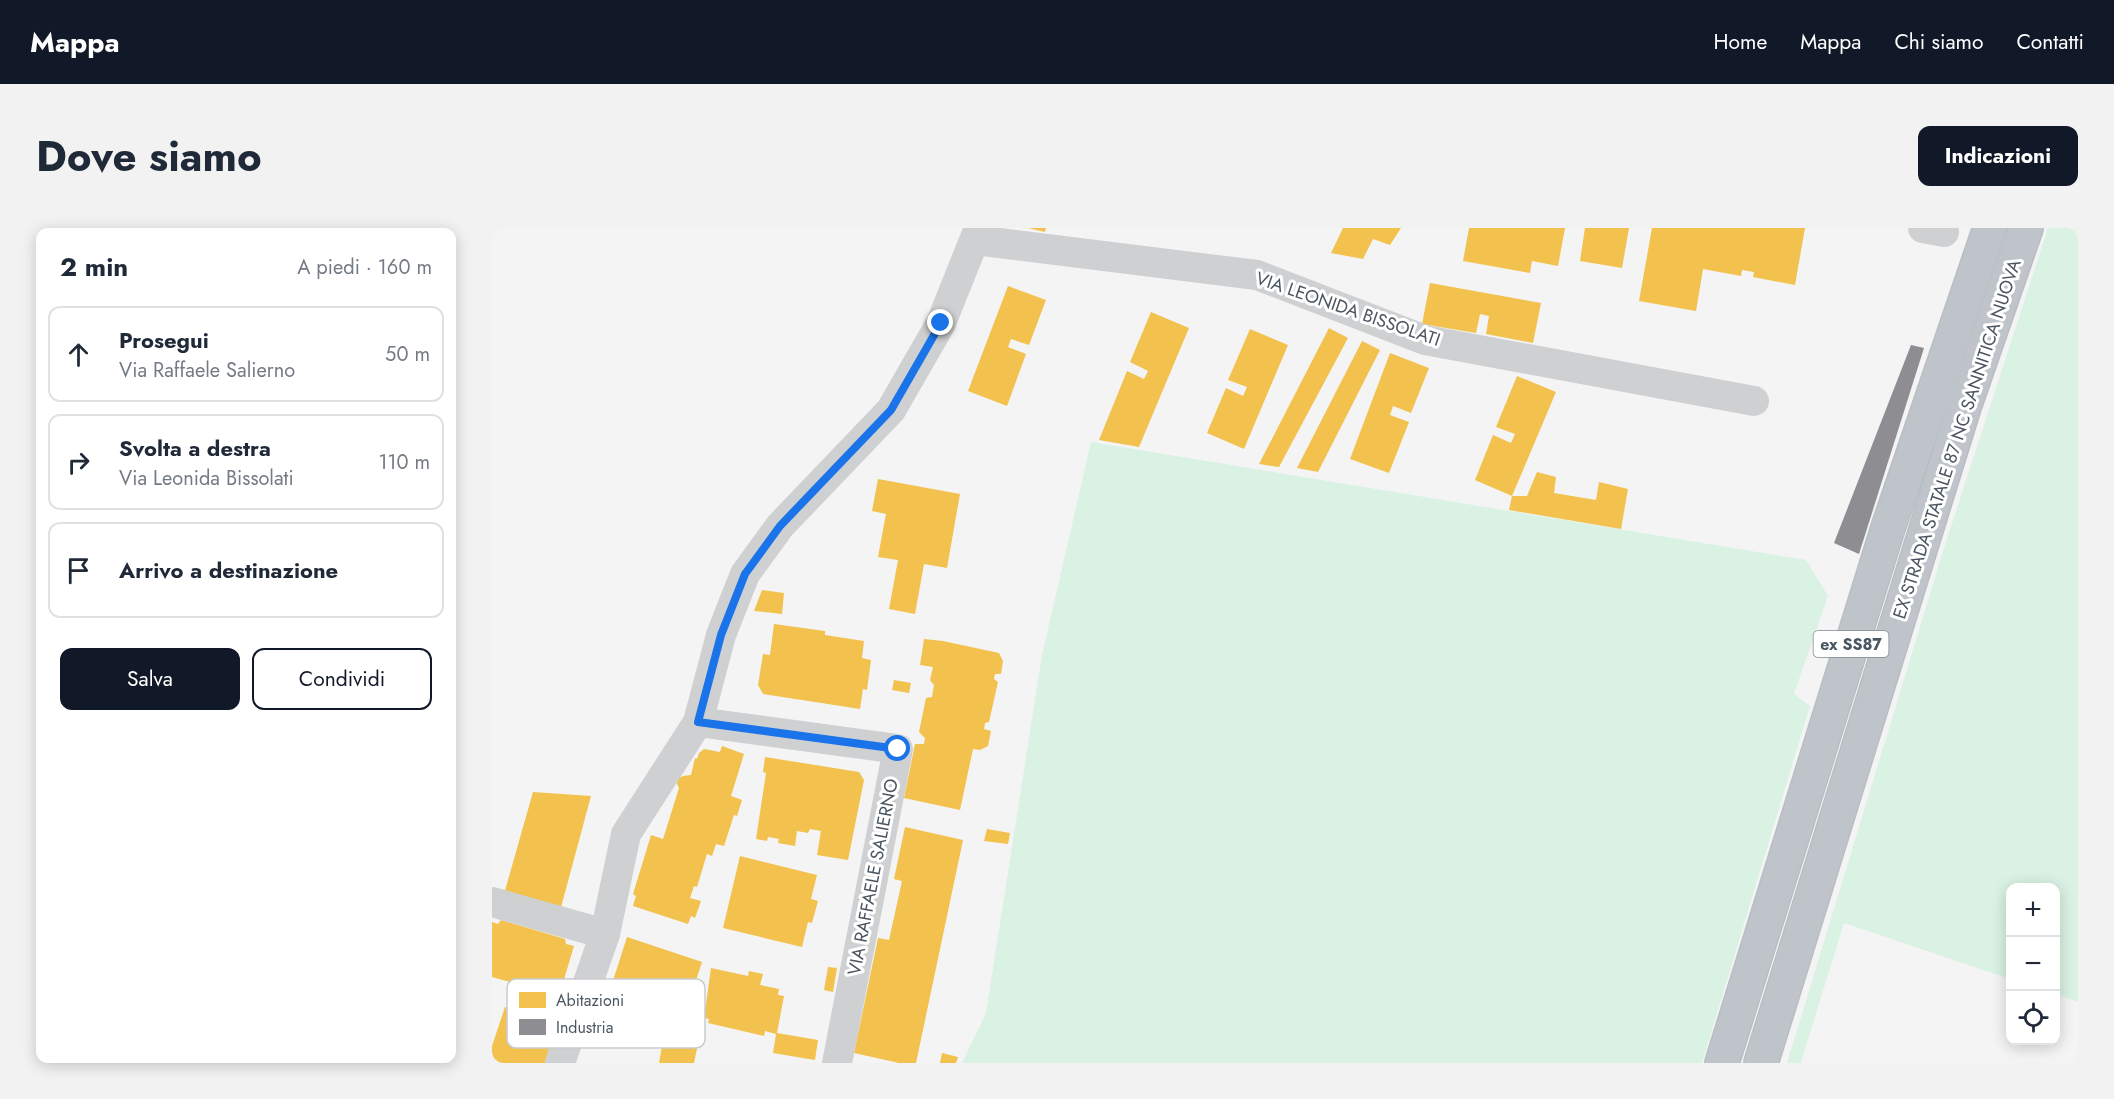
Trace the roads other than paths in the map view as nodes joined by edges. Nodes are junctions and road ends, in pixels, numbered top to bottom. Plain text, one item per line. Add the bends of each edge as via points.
1 (1990, 228) edge
2 (2026, 228) edge
3 (977, 234) edge
4 (1754, 401) dead end
5 (698, 722) junction
6 (492, 902) edge
7 (605, 934) junction
8 (589, 979) edge
9 (565, 1048) edge
10 (560, 1063) edge
11 (837, 1063) edge
12 (1722, 1063) edge
13 (1761, 1063) edge

1 - 12 highway, EX STRADA STATALE 87 NC SANNITICA NUOVA / ex SS87 via 1888,528
2 - 13 highway, EX STRADA STATALE 87 NC SANNITICA NUOVA / ex SS87 via 1964,407
3 - 4 street, VIA LEONIDA BISSOLATI via 1257,275 1425,340
3 - 5 street, VIA LEONIDA BISSOLATI via 941,323 891,410 780,526 745,574 721,635
5 - 7 street, VIA LEONIDA BISSOLATI via 626,834
5 - 11 street, VIA RAFFAELE SALIERNO via 898,749
6 - 7 street
7 - 8 street, VIA LEONIDA BISSOLATI
9 - 10 street, VIA LEONIDA BISSOLATI

